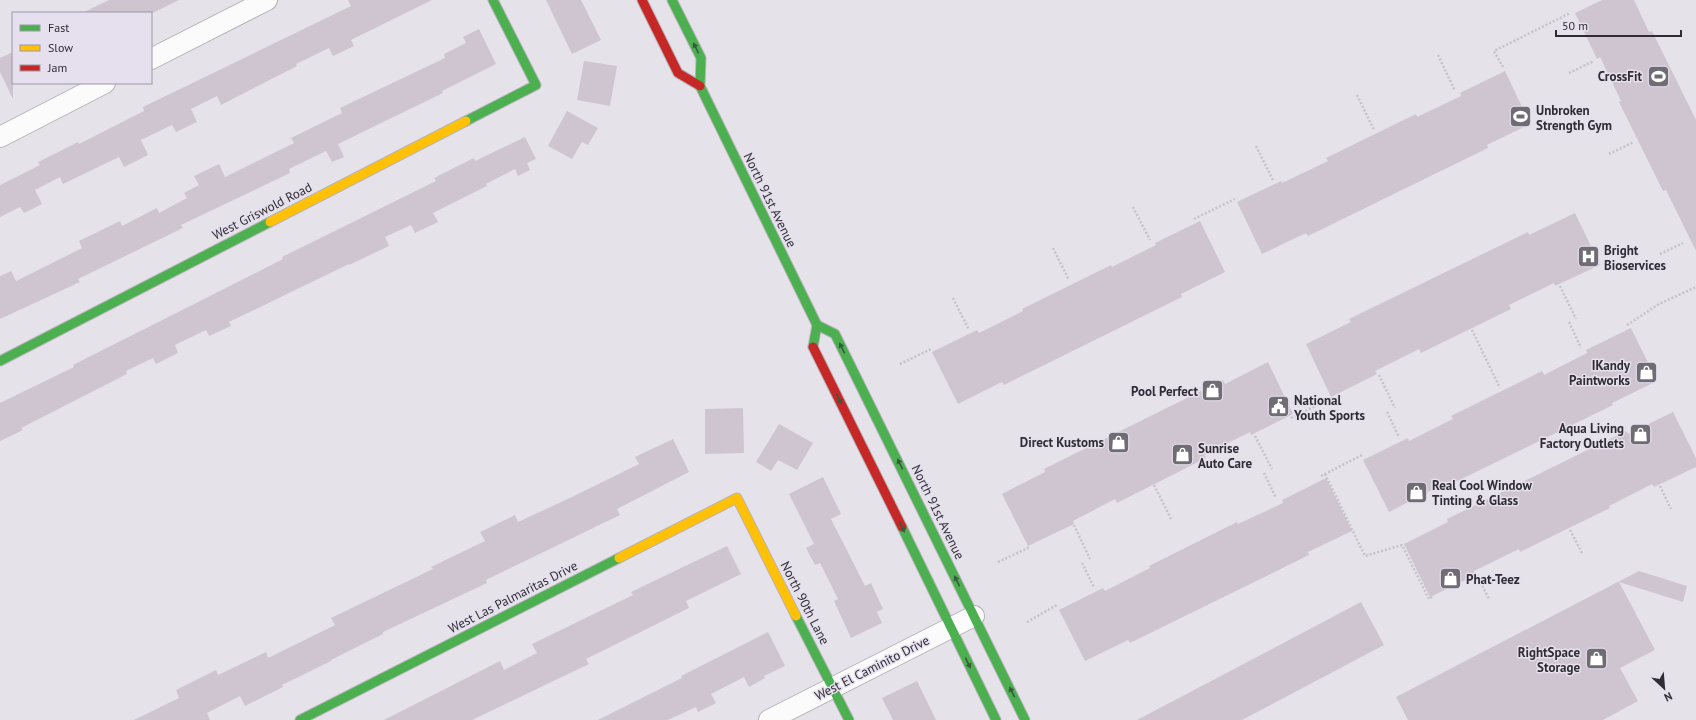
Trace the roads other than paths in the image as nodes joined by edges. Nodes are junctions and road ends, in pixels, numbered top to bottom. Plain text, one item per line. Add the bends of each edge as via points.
1 (267, 0) edge
2 (493, 0) edge
3 (642, 0) edge
4 (672, 0) edge
5 (152, 59) edge
6 (103, 84) edge
7 (700, 86) junction
8 (0, 137) edge
9 (817, 325) junction
10 (0, 361) edge
11 (737, 498) joint
12 (974, 616) junction
13 (950, 628) junction
14 (833, 688) junction
15 (300, 720) edge
16 (769, 720) edge
17 (849, 720) edge
18 (996, 720) edge
19 (1025, 720) edge

1 - 5 street
2 - 10 street, West Griswold Road via 536,85
3 - 7 street via 678,73
7 -> 4 street, North 91st Avenue via 701,58
6 - 8 street
7 - 9 street, North 91st Avenue
12 -> 9 street, North 91st Avenue via 835,334
9 -> 13 street via 813,346
11 - 14 street, North 90th Lane
11 - 15 street, West Las Palmaritas Drive
12 - 13 street, West El Caminito Drive
19 -> 12 street, North 91st Avenue
13 - 14 street, West El Caminito Drive
13 -> 18 street
14 - 16 street, West El Caminito Drive
14 - 17 street, North 90th Lane

